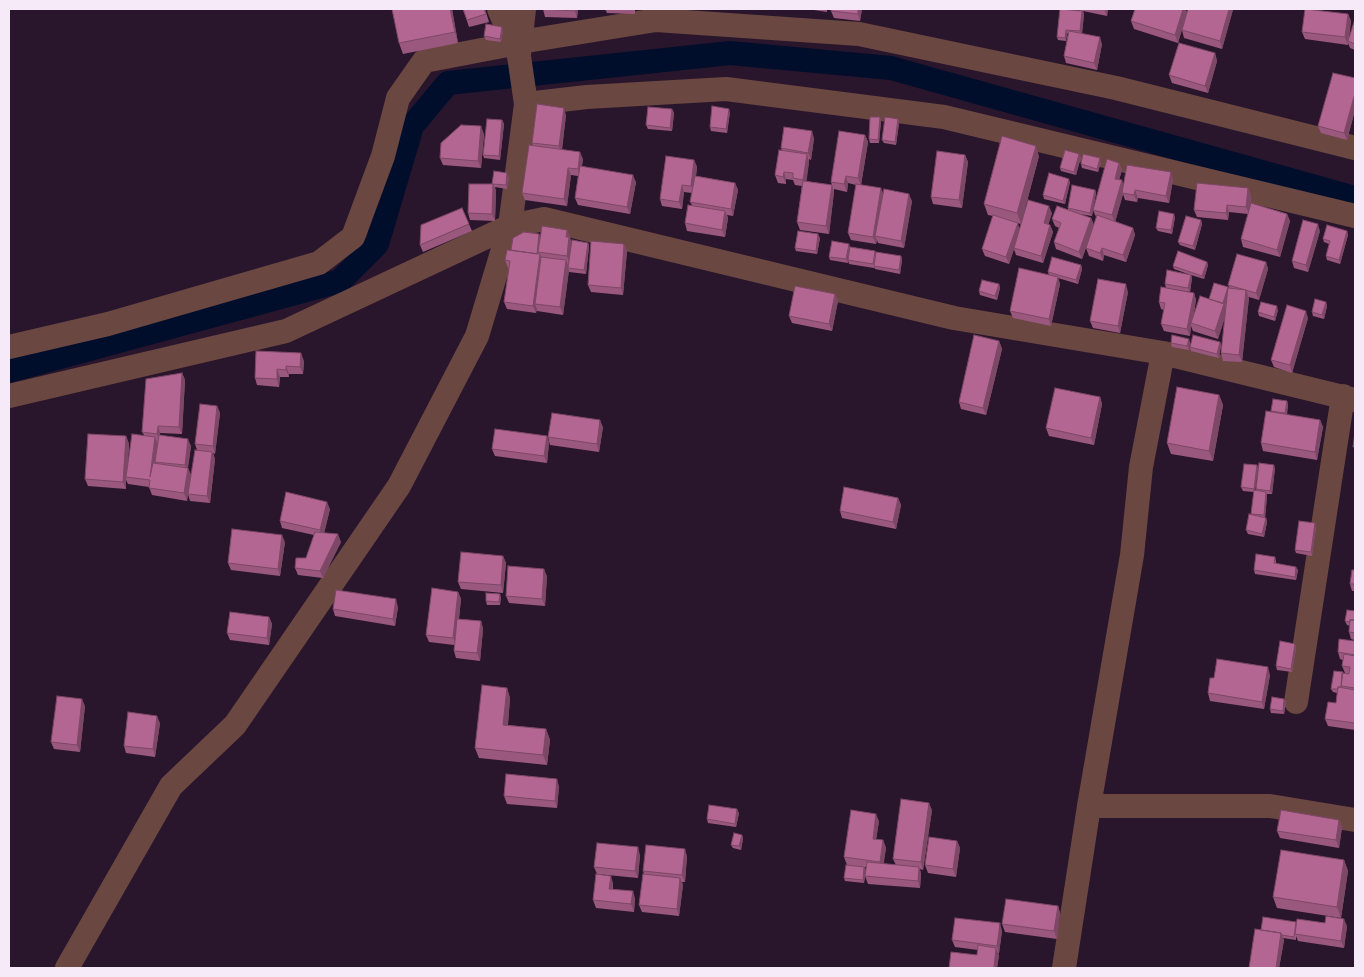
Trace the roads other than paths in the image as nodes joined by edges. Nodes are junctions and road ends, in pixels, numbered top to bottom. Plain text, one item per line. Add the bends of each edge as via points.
1 (499, 9) edge
2 (524, 9) edge
3 (518, 53) junction
4 (526, 104) junction
5 (1355, 148) edge
6 (1355, 216) edge
7 (510, 226) junction
8 (9, 347) edge
9 (1163, 353) junction
10 (9, 396) edge
11 (1349, 398) edge
12 (1296, 702) dead end
13 (1088, 806) junction
14 (1355, 820) edge
15 (67, 968) edge
16 (1064, 968) edge

1 - 3 street
2 - 3 street
3 - 4 street
3 - 5 street via 656,20 859,34 1116,88
3 - 8 street via 424,61 398,98 383,156 353,237 319,263 108,324
4 - 6 street via 587,96 726,89 944,117
4 - 7 street
7 - 9 street via 544,219 954,318
7 - 10 street via 286,332
7 - 15 street via 476,336 399,486 235,725 171,786
9 - 11 street
9 - 13 street via 1141,467 1132,555
11 - 12 street
13 - 14 street via 1270,806
13 - 16 street

